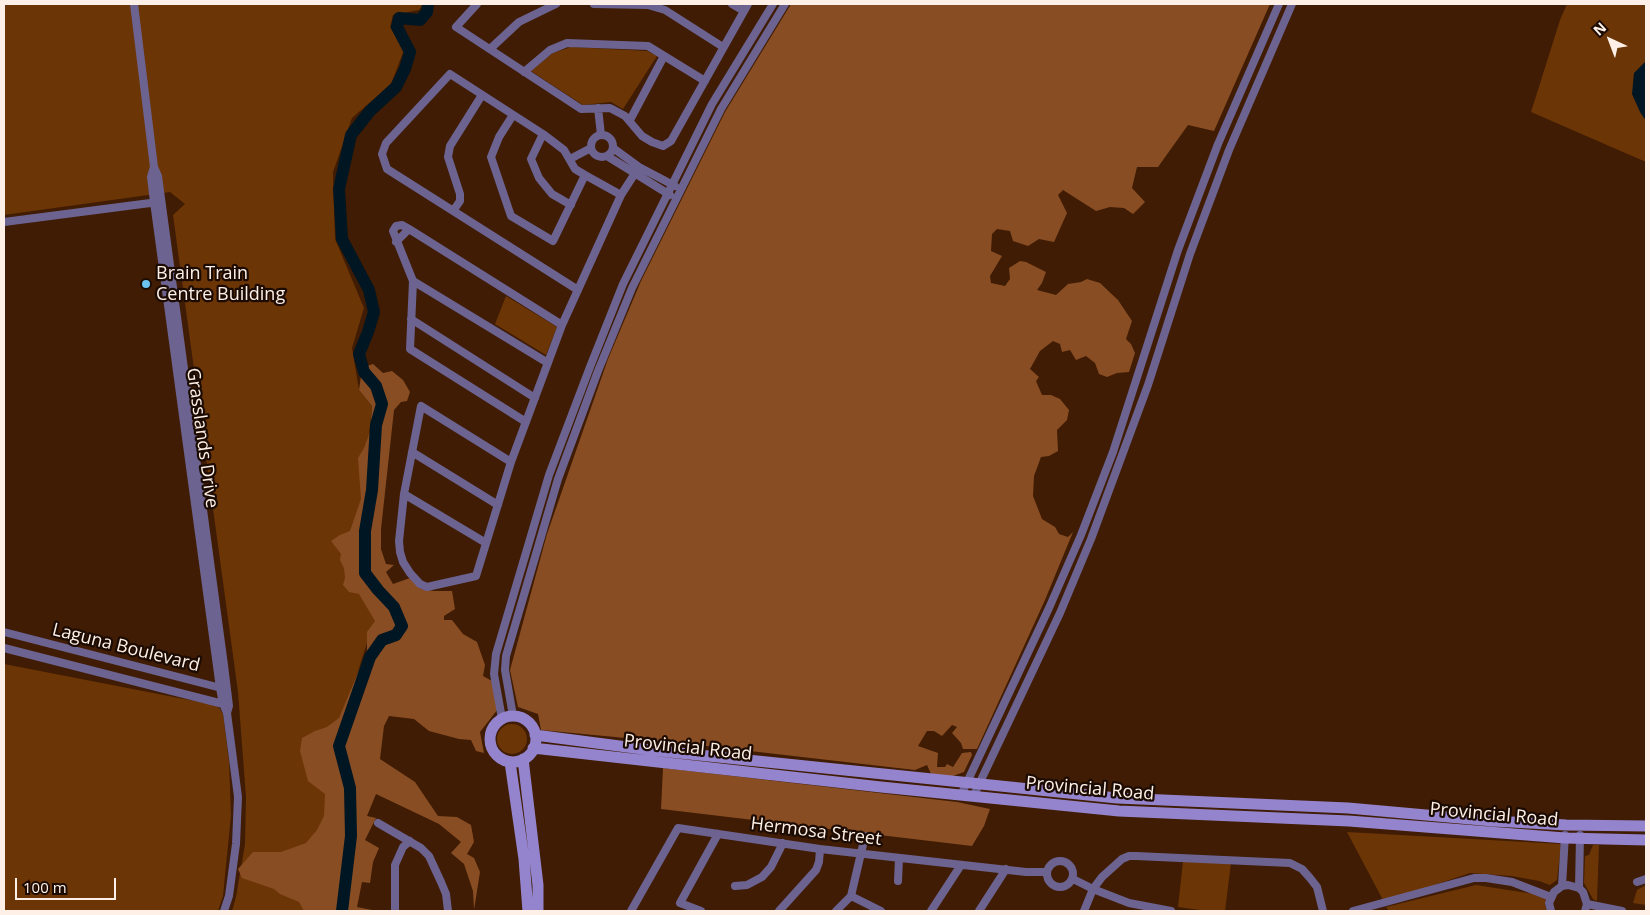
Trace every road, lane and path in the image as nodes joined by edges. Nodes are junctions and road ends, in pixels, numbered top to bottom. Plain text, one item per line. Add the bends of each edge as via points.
1 (134, 4) edge
2 (477, 4) edge
3 (556, 4) edge
4 (594, 4) edge
5 (732, 4) edge
6 (773, 4) edge
7 (785, 4) edge
8 (1279, 4) edge
9 (1292, 4) edge
10 (746, 7) edge
11 (724, 47) junction
12 (490, 49) junction
13 (664, 56) junction
14 (524, 72) junction
15 (705, 81) junction
16 (482, 95) junction
17 (598, 108) junction
18 (513, 115) junction
19 (630, 120) junction
20 (543, 134) junction
21 (601, 136) junction
22 (592, 148) junction
23 (613, 148) junction
24 (607, 156) junction
25 (570, 159) junction
26 (637, 170) junction
27 (585, 175) junction
28 (672, 185) junction
29 (681, 190) junction
30 (667, 194) junction
31 (621, 195) junction
32 (676, 199) junction
33 (158, 202) junction
34 (571, 205) junction
35 (454, 211) junction
36 (4, 222) edge
37 (409, 229) junction
38 (396, 242) junction
39 (413, 280) junction
40 (578, 290) junction
41 (411, 319) junction
42 (562, 325) junction
43 (548, 363) junction
44 (535, 398) junction
45 (526, 422) junction
46 (412, 452) junction
47 (1113, 452) junction
48 (1123, 456) junction
49 (511, 462) junction
50 (404, 494) junction
51 (498, 505) junction
52 (486, 543) junction
53 (1049, 608) junction
54 (1060, 613) junction
55 (4, 632) edge
56 (4, 648) edge
57 (72, 650) junction
58 (70, 665) junction
59 (224, 689) junction
60 (227, 708) junction
61 (508, 718) junction
62 (535, 734) junction
63 (987, 741) junction
64 (998, 746) junction
65 (533, 748) junction
66 (980, 756) junction
67 (523, 759) junction
68 (990, 761) junction
69 (510, 762) junction
70 (882, 774) junction
71 (967, 783) junction
72 (980, 784) junction
73 (880, 787) junction
74 (960, 795) junction
75 (974, 797) junction
76 (1174, 801) junction
77 (1370, 810) junction
78 (1175, 813) junction
79 (1367, 822) junction
80 (378, 823) dead end
81 (1566, 825) junction
82 (1581, 826) junction
83 (1646, 826) edge
84 (718, 834) junction
85 (865, 836) dead end
86 (1565, 838) junction
87 (1580, 839) junction
88 (1646, 840) edge
89 (410, 841) junction
90 (783, 843) junction
91 (820, 848) junction
92 (861, 853) junction
93 (899, 858) junction
94 (960, 865) junction
95 (1006, 869) junction
96 (1046, 872) junction
97 (1072, 878) junction
98 (1646, 879) edge
99 (898, 881) dead end
100 (1637, 882) dead end
101 (735, 886) dead end
102 (1562, 886) junction
103 (1579, 888) junction
104 (1093, 890) junction
105 (851, 896) junction
106 (1551, 897) junction
107 (1586, 907) edge
108 (224, 911) edge
109 (395, 911) edge
110 (448, 911) edge
111 (528, 911) edge
112 (538, 911) edge
113 (631, 911) edge
114 (700, 911) edge
115 (780, 911) edge
116 (836, 911) edge
117 (880, 911) edge
118 (931, 911) edge
119 (979, 911) edge
120 (1084, 911) edge
121 (1171, 911) edge
122 (1323, 911) edge
123 (1353, 911) edge
124 (1551, 911) edge
125 (1622, 911) edge

1 - 33 street, Grasslands Drive via 154,166 151,177
2 - 12 street via 456,27
3 - 12 street via 519,22
4 - 11 street via 648,5 665,10
5 - 10 street
6 - 28 street via 712,104
7 - 29 street via 721,109
8 - 47 street via 1218,144 1176,256
9 - 48 street via 1229,150 1196,237
10 - 11 street
11 - 15 street
12 - 14 street
13 - 14 street via 648,46 567,43 550,50
13 - 15 street
13 - 19 street
14 - 17 street via 581,109
15 - 19 street via 671,141 663,146 642,136
16 - 18 street
16 - 35 street via 450,146 448,157 460,194
16 - 35 street via 450,74 386,143 382,154 387,169
17 - 19 street via 610,108
17 - 21 street
18 - 20 street
18 - 34 street via 491,157 511,216 554,241
20 - 25 street via 564,150
20 - 34 street via 531,159 539,178 552,194
21 - 22 street via 595,138
21 - 23 street via 610,139
22 - 24 street via 597,156
22 - 25 street
23 - 24 street
23 - 26 street
24 - 26 street
25 - 27 street via 575,170
26 - 28 street
26 - 30 street
26 - 31 street
27 - 31 street
27 - 34 street
28 - 29 street
28 - 30 street
29 - 32 street
30 - 32 street
30 - 61 street via 623,284 549,475 494,662 494,674
31 - 40 street
32 - 61 street via 632,288 558,480 505,662
33 - 36 street
33 - 59 street, Grasslands Drive via 217,656
35 - 40 street
37 - 38 street
37 - 38 street via 396,226 393,231
37 - 42 street
38 - 39 street
39 - 41 street
39 - 43 street
40 - 42 street
41 - 44 street
41 - 45 street via 410,349
42 - 43 street
43 - 44 street
44 - 45 street
45 - 49 street
46 - 49 street via 421,406
46 - 50 street
46 - 51 street
47 - 48 street
47 - 53 street
48 - 54 street
49 - 51 street
50 - 52 street
50 - 52 street via 400,552 410,573 420,584 427,587 476,576
51 - 52 street
53 - 54 street
53 - 63 street
54 - 64 street
55 - 57 street, Laguna Boulevard
56 - 58 street
57 - 58 street
57 - 59 street, Laguna Boulevard
58 - 60 street
59 - 60 street, Grasslands Drive
60 - 108 street, Grasslands Drive via 238,796 236,844
61 - 62 street via 526,720
61 - 69 street via 497,722 491,732 490,743 495,754
62 - 65 street
62 - 70 street, Provincial Road via 650,750
63 - 64 street
63 - 66 street
64 - 68 street
65 - 67 street
65 - 73 street, Provincial Road
66 - 68 street
66 - 71 street
67 - 69 street
67 - 112 street via 538,885
68 - 72 street
69 - 111 street
70 - 71 street, Provincial Road
70 - 73 street
71 - 72 street, Provincial Road
71 - 74 street
72 - 75 street
72 - 76 street, Provincial Road
73 - 74 street, Provincial Road
74 - 75 street, Provincial Road
75 - 78 street, Provincial Road
76 - 77 street, Provincial Road
76 - 78 street
77 - 79 street
77 - 81 street, Provincial Road
78 - 79 street, Provincial Road
79 - 86 street, Provincial Road
80 - 89 street
81 - 82 street, Provincial Road
81 - 86 street
82 - 83 street, Provincial Road
82 - 87 street
84 - 90 street, Hermosa Street
84 - 113 street, Hermosa Street via 678,828
84 - 114 street via 680,903
85 - 92 street
86 - 87 street, Provincial Road
86 - 102 street
87 - 88 street, Provincial Road
87 - 103 street
89 - 109 street via 403,847 395,865
89 - 110 street via 429,856 442,882
90 - 91 street, Hermosa Street
90 - 101 street via 762,877 747,885
91 - 92 street, Hermosa Street
91 - 115 street via 816,870
92 - 93 street, Hermosa Street
92 - 105 street
93 - 94 street, Hermosa Street
93 - 99 street
94 - 95 street, Hermosa Street
94 - 118 street
95 - 96 street, Hermosa Street
95 - 119 street
96 - 97 street via 1049,881 1057,887 1066,886
96 - 97 street via 1054,861 1063,860 1071,866
97 - 104 street
98 - 100 street
102 - 103 street
102 - 106 street
103 - 107 street
104 - 120 street
104 - 121 street via 1129,904
104 - 122 street via 1113,867 1129,856 1290,863 1302,869 1317,887
105 - 116 street
105 - 117 street
106 - 123 street via 1512,882 1474,878
106 - 124 street
107 - 125 street

